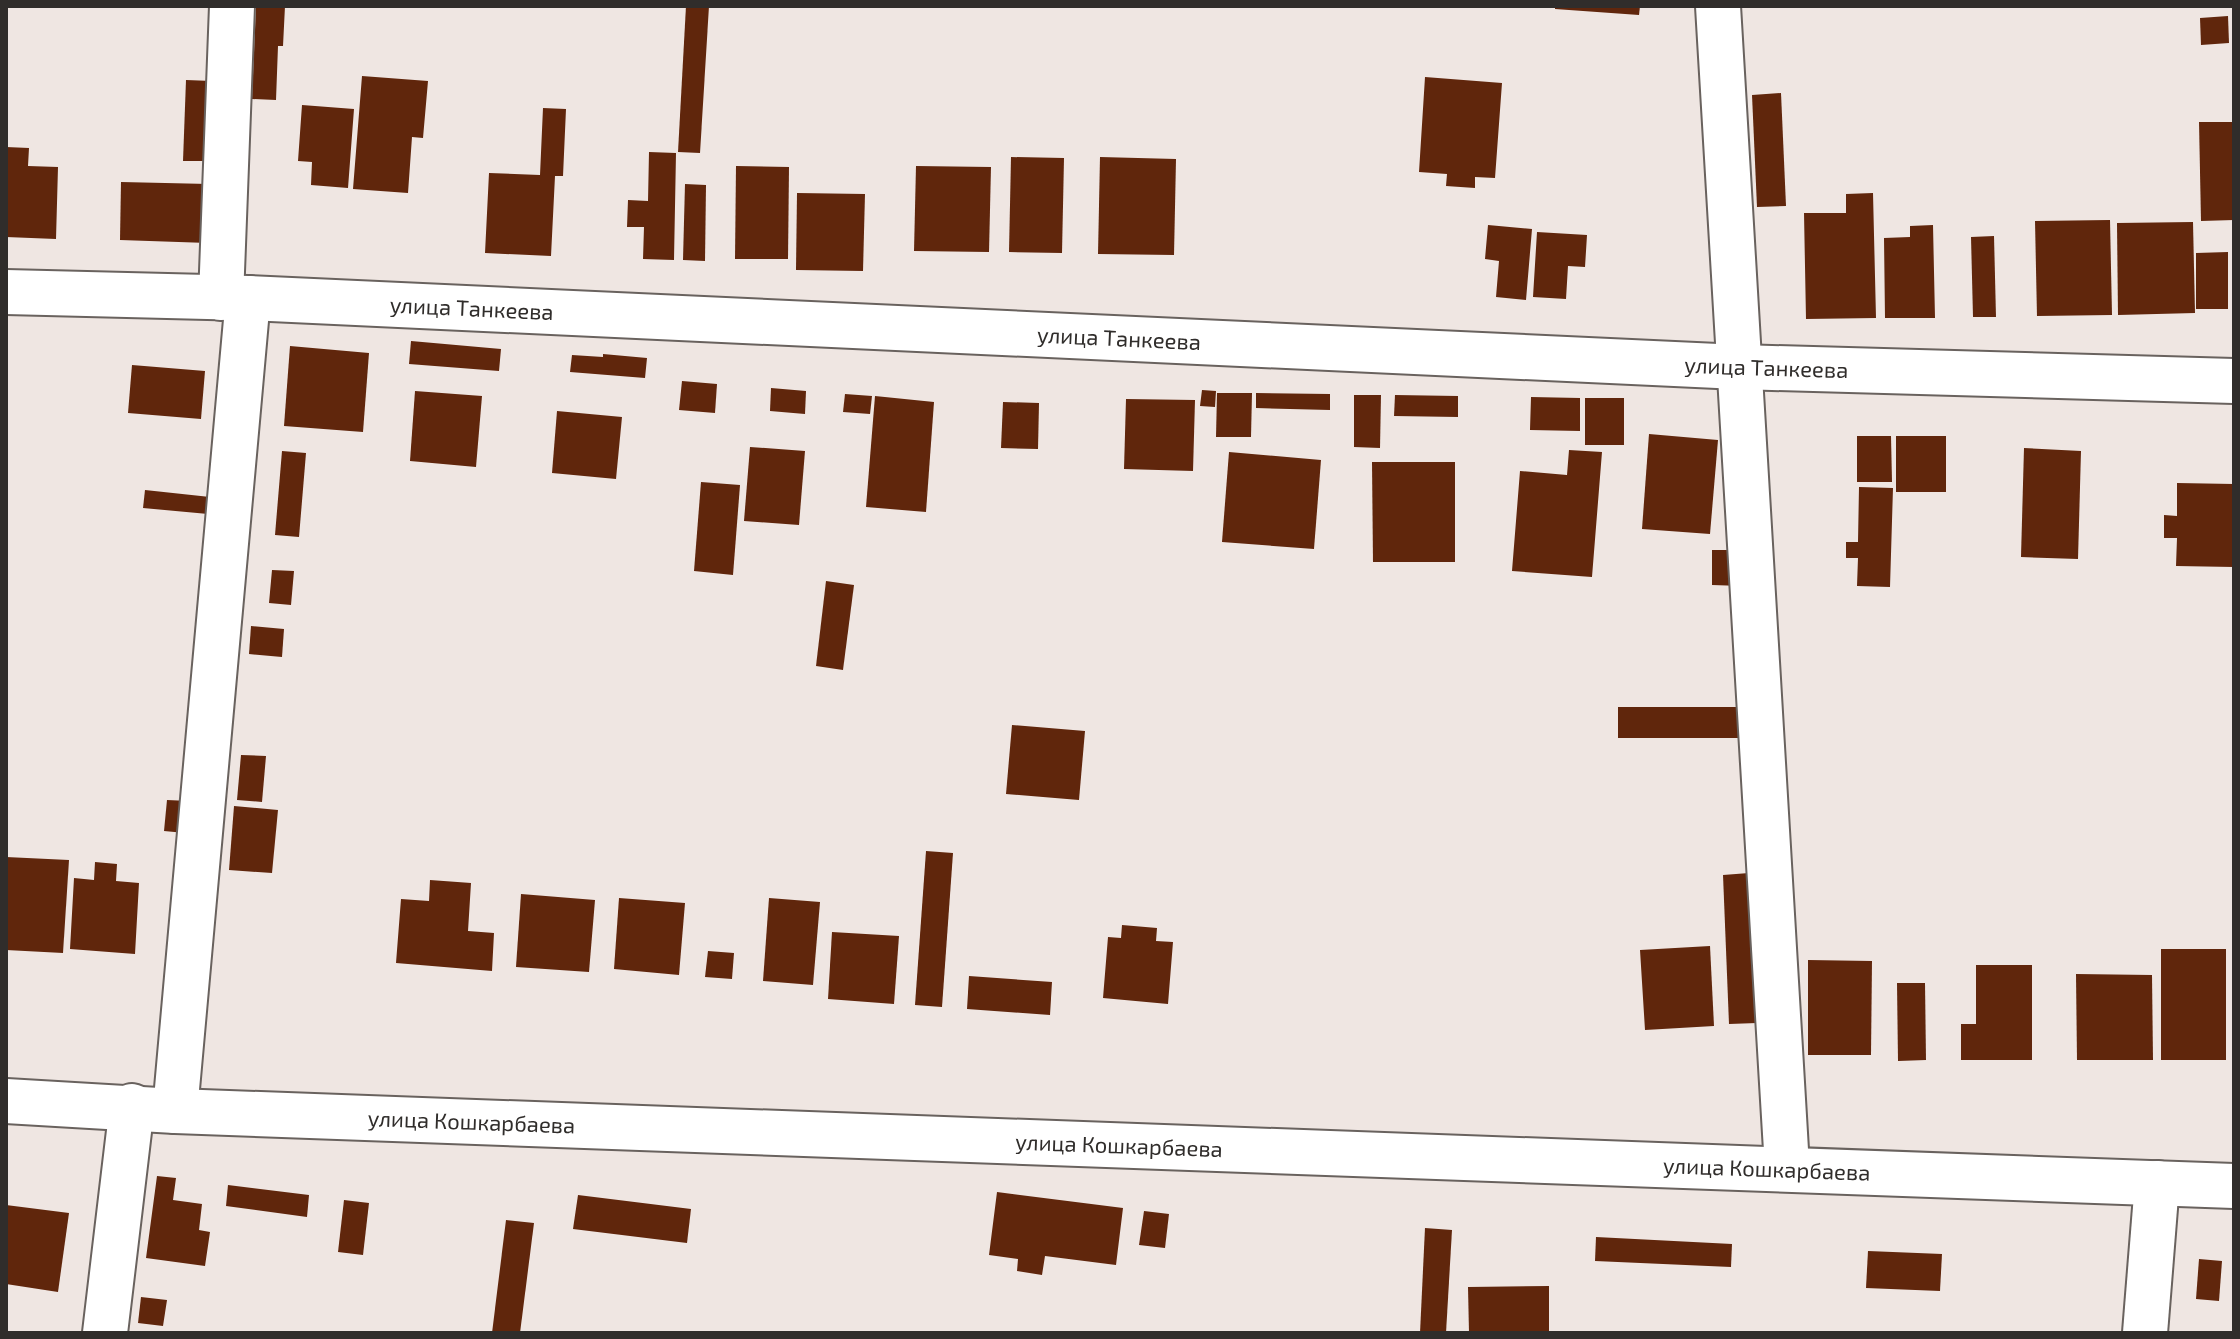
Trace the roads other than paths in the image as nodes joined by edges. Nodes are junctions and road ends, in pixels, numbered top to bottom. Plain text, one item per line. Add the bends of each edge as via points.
1 (232, 6) edge
2 (1718, 6) edge
3 (6, 292) edge
4 (235, 298) junction
5 (1739, 367) junction
6 (2234, 381) edge
7 (6, 1101) edge
8 (132, 1106) junction
9 (175, 1111) junction
10 (1787, 1167) junction
11 (2157, 1183) junction
12 (2234, 1186) edge
13 (105, 1333) edge
14 (2145, 1333) edge

1 - 4 street
2 - 5 street
3 - 4 street, улица Танкеева
4 - 5 street, улица Танкеева
4 - 9 street
5 - 6 street, улица Танкеева
5 - 10 street
7 - 8 street, улица Кошкарбаева
8 - 9 street, улица Кошкарбаева
8 - 13 street
9 - 10 street, улица Кошкарбаева
10 - 11 street, улица Кошкарбаева
11 - 12 street, улица Кошкарбаева
11 - 14 street

